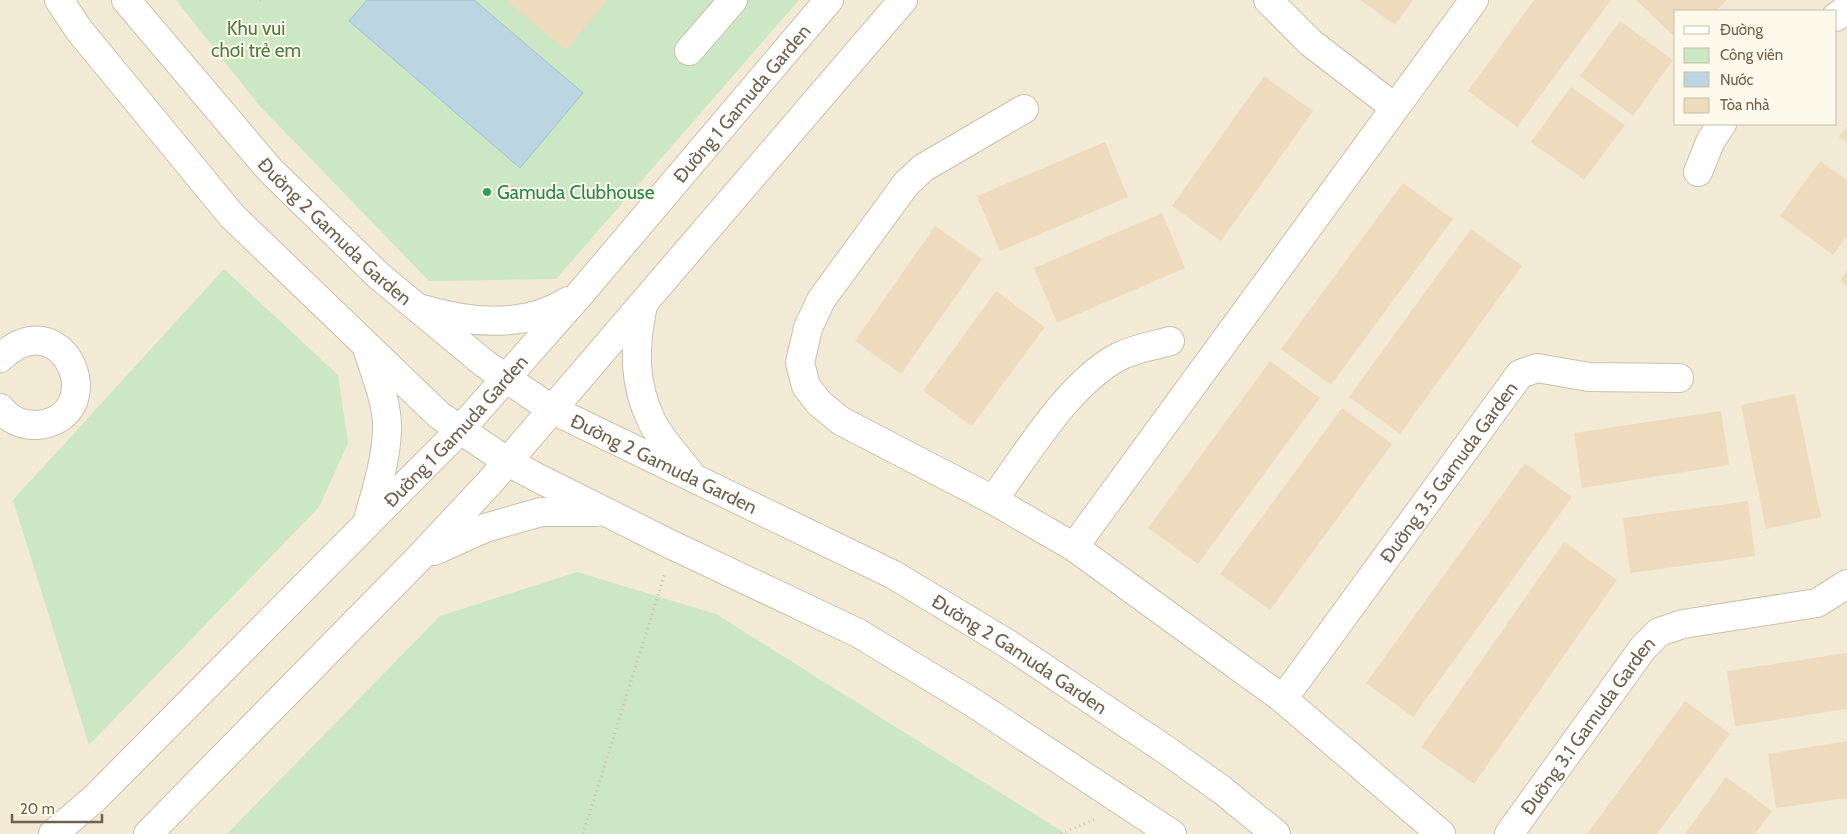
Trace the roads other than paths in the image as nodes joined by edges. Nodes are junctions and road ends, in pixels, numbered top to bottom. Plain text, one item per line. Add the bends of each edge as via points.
1 (59, 0) edge
2 (126, 0) edge
3 (732, 0) edge
4 (829, 0) edge
5 (903, 0) edge
6 (1268, 0) edge
7 (1474, 0) edge
8 (689, 50) dead end
9 (1394, 107) junction
10 (1024, 109) dead end
11 (1721, 125) edge
12 (1698, 172) dead end
13 (580, 294) junction
14 (644, 303) junction
15 (414, 307) junction
16 (1170, 341) dead end
17 (366, 347) junction
18 (0, 358) edge
19 (1679, 378) dead end
20 (506, 379) junction
21 (0, 409) edge
22 (553, 410) junction
23 (460, 430) junction
24 (508, 462) junction
25 (691, 475) junction
26 (993, 500) junction
27 (605, 513) junction
28 (367, 522) junction
29 (1074, 547) junction
30 (417, 560) junction
31 (1847, 584) edge
32 (1283, 699) junction
33 (53, 834) edge
34 (148, 834) edge
35 (1172, 834) edge
36 (1276, 834) edge
37 (1441, 834) edge
38 (1509, 834) edge

1 - 17 street via 79,30 232,216
2 - 15 street, Đường 2 Gamuda Garden via 270,170
3 - 8 street
4 - 13 street, Đường 1 Gamuda Garden
5 - 14 street
6 - 9 street via 1311,42
7 - 9 street
9 - 29 street
10 - 26 street via 924,168 906,184 821,300 808,328 800,363 806,386 819,403 841,421
11 - 12 street via 1711,140
13 - 15 street via 554,310 530,318 478,321
13 - 20 street, Đường 1 Gamuda Garden
14 - 22 street
14 - 25 street via 636,338 641,395 653,423
15 - 20 street, Đường 2 Gamuda Garden
16 - 26 street via 1120,356 1094,373 1072,393
17 - 23 street via 439,415
17 - 28 street via 383,400 387,429 382,468
18 - 21 street via 11,347 26,341 43,341 58,347 69,358 76,373 77,390 66,411 45,424 29,426 13,420
19 - 32 street, Đường 3.5 Gamuda Garden via 1589,377 1537,368 1520,374
20 - 22 street, Đường 2 Gamuda Garden
20 - 23 street, Đường 1 Gamuda Garden
22 - 24 street
22 - 25 street, Đường 2 Gamuda Garden
23 - 24 street
23 - 28 street, Đường 1 Gamuda Garden
24 - 27 street
24 - 30 street
25 - 36 street, Đường 2 Gamuda Garden via 894,575 1008,644 1170,752
26 - 29 street
27 - 30 street via 541,512 485,528
27 - 35 street via 858,633 972,702
28 - 33 street, Đường 1 Gamuda Garden via 100,792
29 - 32 street
30 - 34 street
31 - 38 street, Đường 3.1 Gamuda Garden via 1817,603 1683,624 1659,632 1643,648
32 - 37 street

